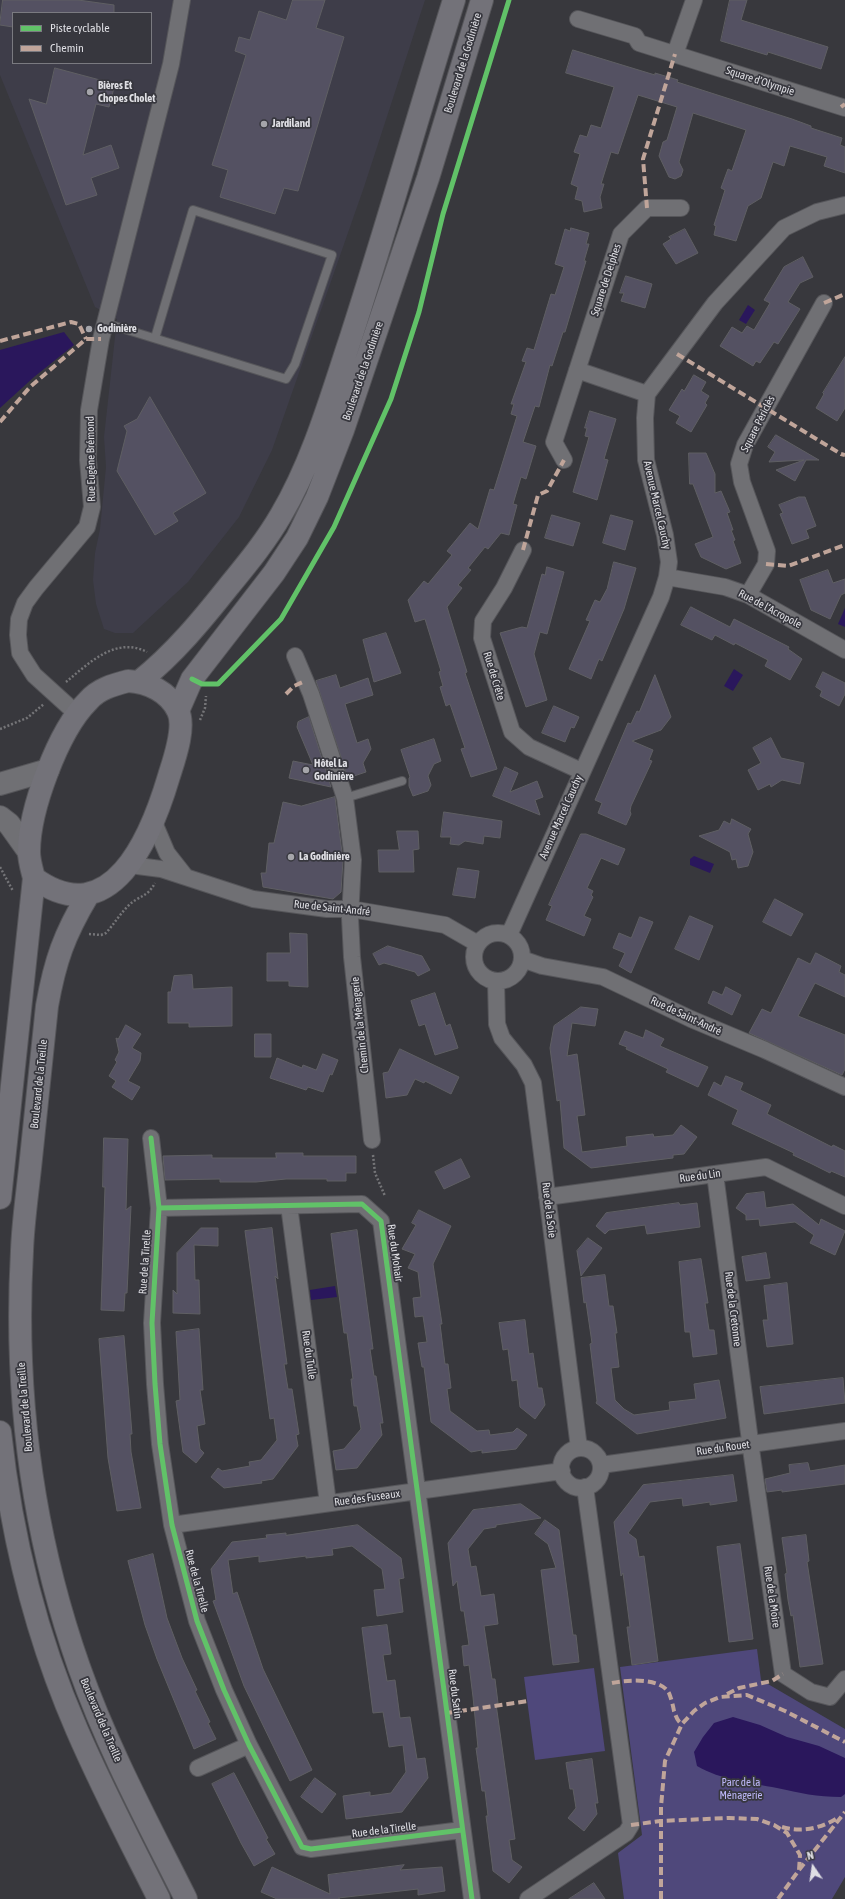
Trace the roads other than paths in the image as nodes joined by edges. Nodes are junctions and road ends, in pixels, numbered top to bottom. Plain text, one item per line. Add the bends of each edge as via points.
1 (182, 0) edge
2 (454, 0) edge
3 (482, 0) edge
4 (694, 0) edge
5 (578, 19) dead end
6 (675, 54) junction
7 (845, 108) edge
8 (845, 205) edge
9 (681, 208) dead end
10 (824, 303) dead end
11 (105, 323) junction
12 (155, 338) junction
13 (578, 370) junction
14 (647, 394) junction
15 (564, 460) dead end
16 (523, 550) dead end
17 (667, 577) junction
18 (748, 595) junction
19 (845, 650) edge
20 (295, 656) dead end
21 (140, 682) junction
22 (178, 711) junction
23 (77, 714) junction
24 (48, 770) junction
25 (581, 771) junction
26 (402, 781) dead end
27 (0, 784) edge
28 (345, 798) junction
29 (0, 817) edge
30 (153, 820) junction
31 (29, 852) junction
32 (130, 865) junction
33 (185, 876) junction
34 (34, 878) junction
35 (88, 896) junction
36 (351, 909) junction
37 (509, 935) junction
38 (478, 944) junction
39 (522, 959) junction
40 (496, 981) junction
41 (845, 1087) edge
42 (151, 1138) dead end
43 (372, 1140) road end
44 (715, 1174) junction
45 (547, 1197) junction
46 (0, 1198) edge
47 (290, 1206) junction
48 (845, 1206) edge
49 (159, 1208) junction
50 (845, 1431) edge
51 (0, 1432) edge
52 (750, 1444) junction
53 (579, 1448) junction
54 (601, 1465) junction
55 (562, 1471) junction
56 (585, 1487) junction
57 (418, 1491) junction
58 (328, 1503) junction
59 (172, 1525) junction
60 (845, 1680) edge
61 (249, 1745) junction
62 (198, 1768) dead end
63 (462, 1830) junction
64 (159, 1899) edge
65 (186, 1899) edge
66 (472, 1899) edge
67 (528, 1899) edge

1 - 11 street, Rue Eugène Brémond via 171,64
2 - 21 main road, Boulevard de la Godinière via 331,398 291,497 258,551 207,614 165,661
3 - 22 main road, Boulevard de la Godinière via 425,186 343,430 317,498 297,538 274,573 192,679
4 - 6 street
5 - 6 street, Square d’Olympie via 635,36 639,43
6 - 7 street, Square d’Olympie
8 - 14 street, Avenue Marcel Cauchy via 818,212 784,228 715,303
9 - 13 street, Square de Delphes via 647,208 621,234
10 - 18 street, Square Périclès via 745,445 739,464 748,500 767,550 766,564
11 - 12 lane
11 - 23 street, Rue Eugène Brémond via 89,410 88,460 92,507 87,527 36,588 25,603 19,619 20,653 34,675
12 - 12 lane via 286,379 294,364 332,255 193,210
13 - 14 street
13 - 15 street, Square de Delphes via 554,442
14 - 17 street, Avenue Marcel Cauchy via 644,418 646,460 665,535 669,562
16 - 25 street, Rue de Crête via 504,588 483,621 482,638 512,732 529,747
17 - 18 street, Rue de l’Acropole via 725,587
17 - 25 street, Avenue Marcel Cauchy via 661,597
18 - 19 street, Rue de l’Acropole
20 - 28 street, Chemin de la Ménagerie via 313,701
21 - 22 main road via 162,692
21 - 23 main road via 128,681 105,688 88,700
22 - 30 main road via 178,746 164,794
23 - 24 main road
24 - 27 main road
24 - 31 main road via 36,809
25 - 37 street, Avenue Marcel Cauchy
26 - 28 lane
28 - 36 street, Chemin de la Ménagerie via 353,860
29 - 31 main road via 9,824
30 - 32 main road
30 - 33 street via 167,853
31 - 34 main road
32 - 33 street, Rue de Saint-André via 161,869
32 - 35 main road via 117,879
33 - 36 street, Rue de Saint-André via 254,899 327,909
34 - 35 main road via 56,892
34 - 46 main road
35 - 65 main road, Boulevard de la Treille via 70,925 60,949 52,974 47,1006 22,1250 20,1343 27,1446 46,1553 79,1668 119,1763
36 - 38 street, Rue de Saint-André via 445,925
36 - 43 street, Chemin de la Ménagerie via 352,958
37 - 38 street via 488,935
37 - 39 street via 520,945
38 - 40 street via 474,960 477,967 488,978
39 - 40 street via 516,973
39 - 41 street, Rue de Saint-André via 542,966 603,977
40 - 45 street, Rue de la Soie via 497,1024 502,1038 524,1065 533,1083
42 - 49 street, Rue de la Tirelle
44 - 45 street, Rue du Lin
44 - 48 street, Rue du Lin via 766,1166
44 - 52 street, Rue de la Cretonne
45 - 53 street, Rue de la Soie
47 - 49 street, Rue du Mohair
47 - 57 street, Rue du Mohair via 362,1204 381,1221
47 - 58 street, Rue du Tulle
49 - 59 street, Rue de la Tirelle via 152,1323 160,1444
50 - 52 street, Rue du Rouet
51 - 64 main road via 16,1535 43,1641 76,1729
52 - 54 street, Rue du Rouet
52 - 60 street, Rue de la Moire via 783,1674 811,1692 830,1697
53 - 54 street via 590,1450
53 - 55 street via 568,1454
54 - 56 street via 596,1481
55 - 56 street via 573,1486
55 - 57 street, Rue des Fuseaux
56 - 67 street via 631,1825 626,1833
57 - 58 street, Rue des Fuseaux
57 - 63 street, Rue du Satin
58 - 59 street, Rue des Fuseaux
59 - 61 street, Rue de la Tirelle via 197,1621
61 - 62 street
61 - 63 street, Rue de la Tirelle via 302,1846 311,1849
63 - 66 street, Rue du Satin

